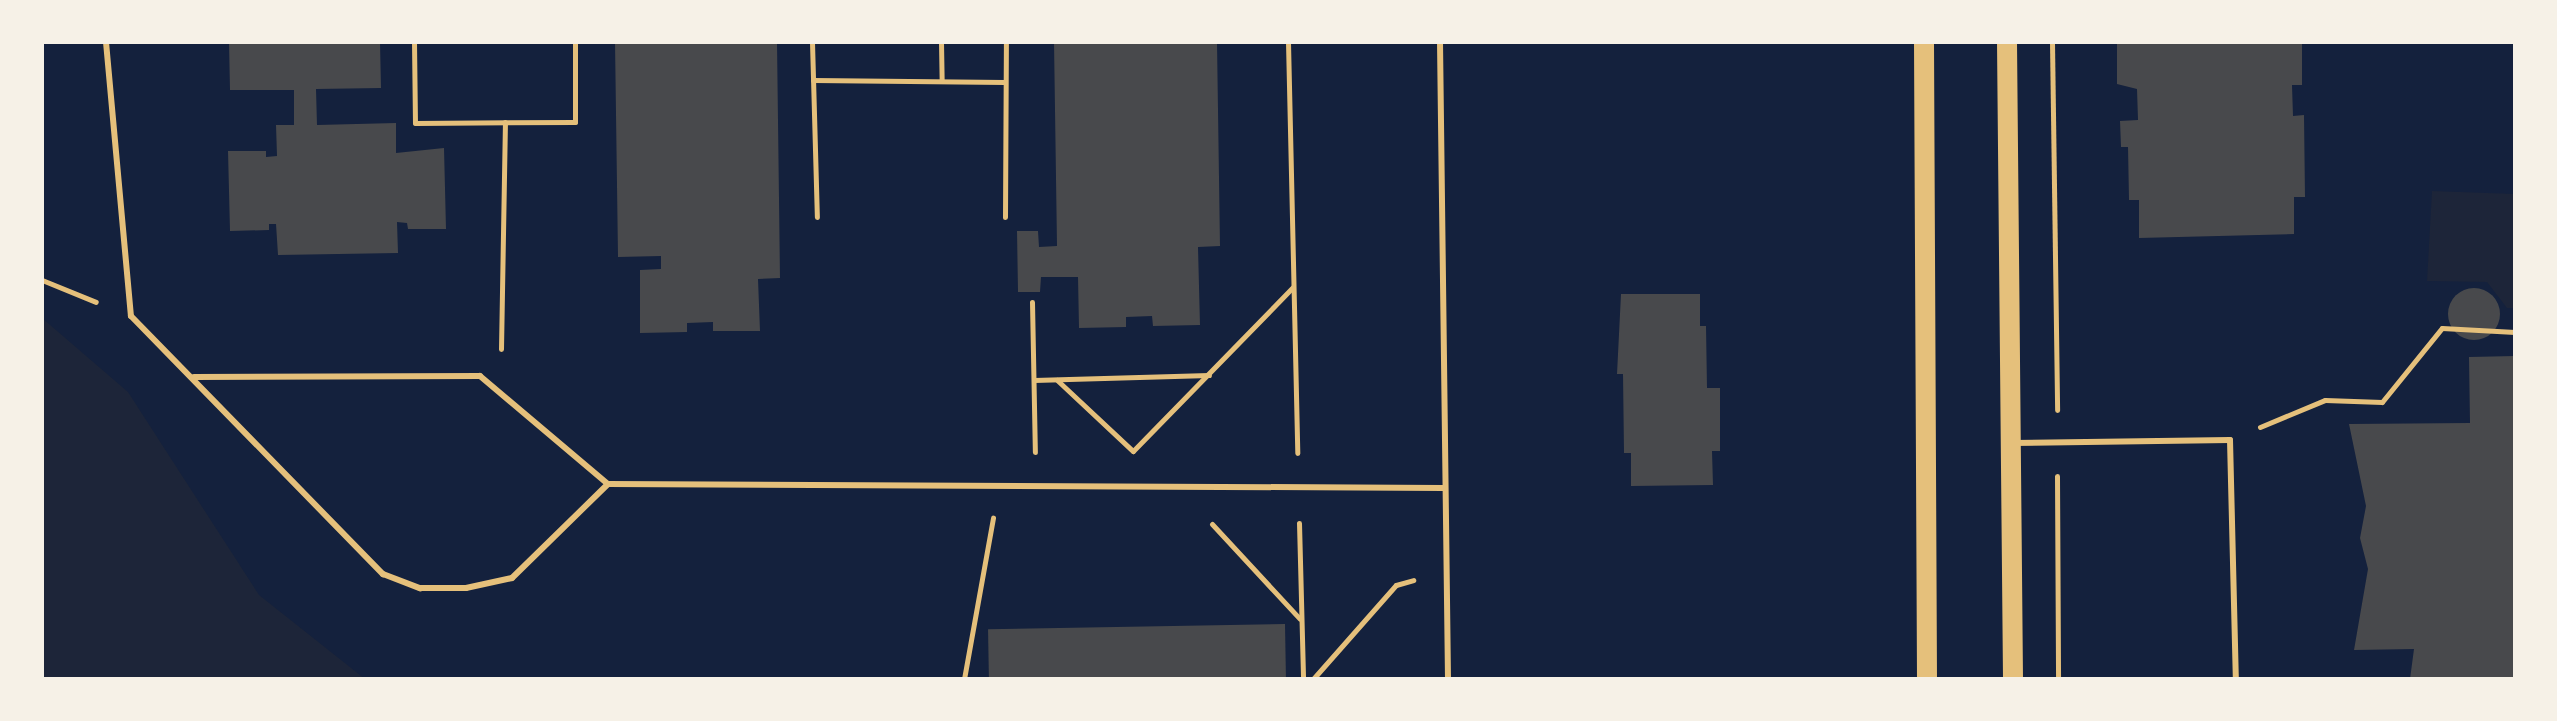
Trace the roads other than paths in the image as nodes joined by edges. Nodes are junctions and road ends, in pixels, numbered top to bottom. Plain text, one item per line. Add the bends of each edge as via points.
1 (106, 42) edge
2 (1440, 42) edge
3 (1924, 42) edge
4 (2007, 42) edge
5 (194, 377) junction
6 (2010, 443) junction
7 (608, 484) junction
8 (1443, 488) junction
9 (1448, 679) edge
10 (1927, 679) edge
11 (2013, 679) edge
12 (2236, 679) edge

1 - 5 lane via 131,316
2 - 8 lane
3 - 10 main road
4 - 6 main road
5 - 7 lane via 480,376
5 - 7 lane via 383,574 420,588 466,588 512,578
6 - 11 main road
6 - 12 lane via 2230,440
7 - 8 lane
8 - 9 lane

